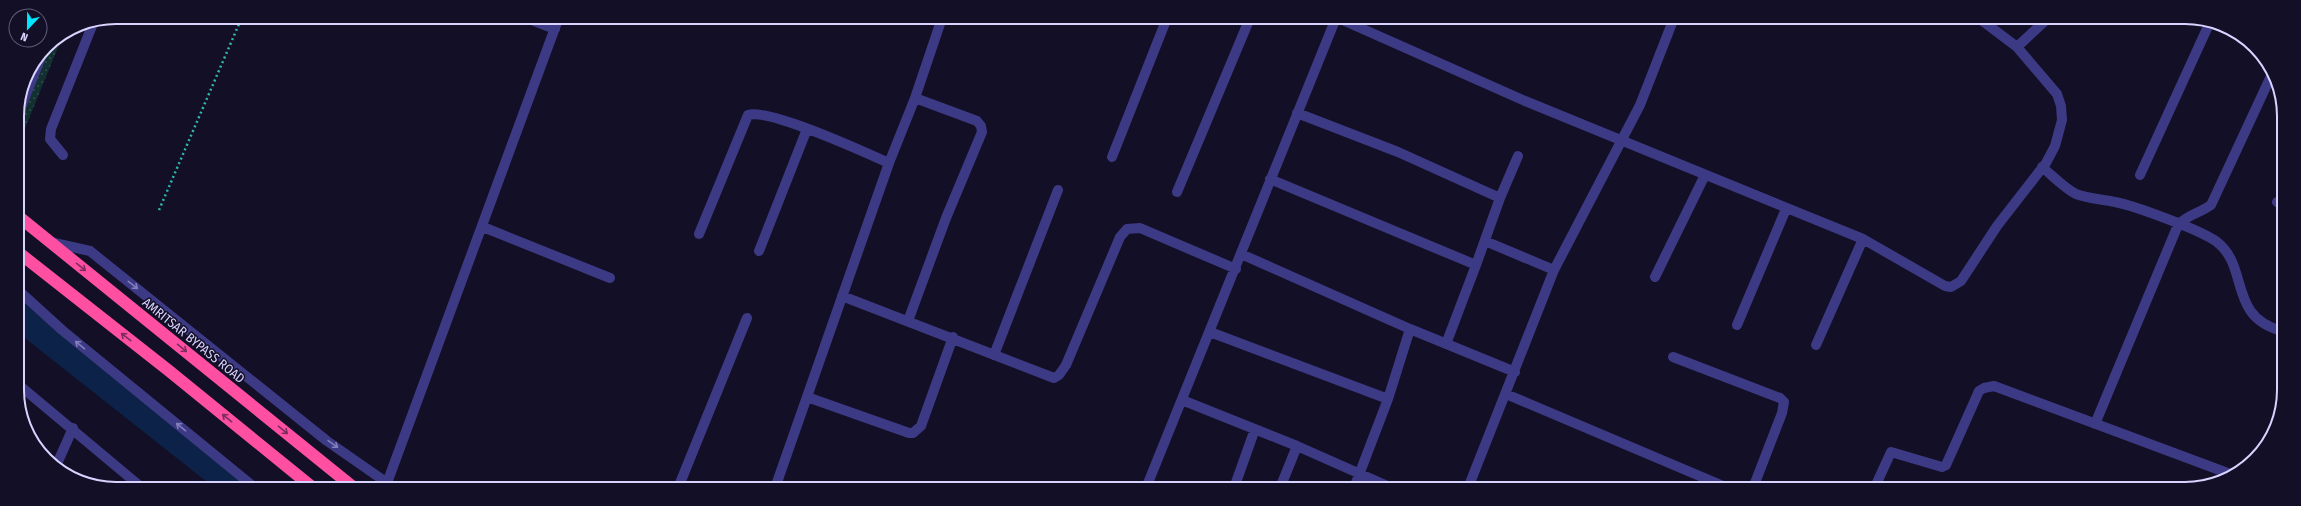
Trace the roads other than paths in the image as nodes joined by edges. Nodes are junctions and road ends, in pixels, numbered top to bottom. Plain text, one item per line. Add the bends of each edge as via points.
1 (542, 24) edge
2 (557, 24) edge
3 (940, 24) edge
4 (1164, 24) edge
5 (1248, 24) edge
6 (1334, 24) edge
7 (1351, 24) edge
8 (1672, 24) edge
9 (1987, 24) edge
10 (2042, 24) edge
11 (92, 27) edge
12 (2208, 27) edge
13 (555, 29) junction
14 (2017, 47) junction
15 (35, 71) edge
16 (2269, 80) edge
17 (27, 92) edge
18 (915, 98) junction
19 (1297, 113) junction
20 (808, 129) junction
21 (1622, 141) junction
22 (63, 155) dead end
23 (1518, 156) dead end
24 (1112, 157) dead end
25 (889, 163) junction
26 (2042, 168) junction
27 (1705, 175) junction
28 (2140, 175) dead end
29 (1270, 179) junction
30 (1058, 190) dead end
31 (1177, 192) dead end
32 (1500, 198) junction
33 (1786, 209) junction
34 (24, 221) edge
35 (2178, 224) junction
36 (483, 227) junction
37 (699, 234) dead end
38 (1863, 239) junction
39 (1485, 241) junction
40 (50, 242) junction
41 (760, 251) dead end
42 (1241, 254) junction
43 (24, 257) edge
44 (1476, 265) junction
45 (1236, 269) junction
46 (1554, 270) junction
47 (1655, 277) dead end
48 (610, 278) dead end
49 (24, 295) edge
50 (842, 296) junction
51 (748, 318) dead end
52 (908, 321) junction
53 (1737, 326) dead end
54 (1410, 329) junction
55 (2277, 329) edge
56 (1210, 332) junction
57 (953, 337) junction
58 (1446, 344) junction
59 (1816, 345) dead end
60 (994, 355) junction
61 (1673, 357) dead end
62 (1515, 372) junction
63 (24, 389) edge
64 (1506, 394) junction
65 (807, 397) junction
66 (1388, 399) junction
67 (1182, 400) junction
68 (2095, 424) junction
69 (72, 428) junction
70 (1254, 429) junction
71 (1297, 446) junction
72 (58, 461) edge
73 (2226, 472) edge
74 (1360, 475) junction
75 (135, 482) edge
76 (248, 482) edge
77 (306, 482) edge
78 (347, 482) edge
79 (386, 482) edge
80 (391, 482) edge
81 (680, 482) edge
82 (777, 482) edge
83 (1148, 482) edge
84 (1236, 482) edge
85 (1282, 482) edge
86 (1357, 482) edge
87 (1377, 482) edge
88 (1470, 482) edge
89 (1714, 482) edge
90 (1756, 482) edge
91 (1877, 482) edge

1 - 13 street
2 - 13 street
3 - 18 street
4 - 24 street
5 - 31 street
6 - 19 street
7 - 21 street
8 - 21 street via 1640,105
9 - 14 street
10 - 14 street
11 - 22 street via 51,129 50,139
12 - 28 street
13 - 36 street
14 - 26 street via 2057,94 2061,106 2060,130 2055,146
15 - 17 street
16 - 35 street via 2211,205 2185,217
18 - 25 street
18 - 52 street via 977,121 982,132 946,218
19 - 29 street
19 - 32 street via 1398,152
20 - 25 street
20 - 37 street via 758,113 748,115
20 - 41 street
21 - 27 street
21 - 46 street
23 - 32 street
25 - 50 street
26 - 35 street via 2075,193 2091,199 2129,206
26 - 38 street via 1997,226 1961,281 1954,287 1945,286
27 - 33 street
27 - 47 street
29 - 42 street
29 - 44 street
30 - 60 street
32 - 39 street
33 - 38 street
33 - 53 street
34 - 40 highway, AMRITSAR BYPASS ROAD
35 - 55 street via 2217,242 2229,256 2247,306 2260,321
35 - 68 street
36 - 48 street
36 - 80 street via 427,372
38 - 59 street
39 - 44 street
39 - 46 street
40 -> 78 highway, AMRITSAR BYPASS ROAD
40 -> 79 street via 90,251 327,441
42 - 45 street
42 - 54 street
77 -> 43 highway
44 - 58 street
45 - 56 street
45 - 60 street via 1140,228 1127,229 1120,237 1060,375 1048,377
46 - 62 street
76 -> 49 street via 62,330
50 - 52 street
50 - 65 street
51 - 81 street
52 - 57 street
54 - 58 street
54 - 66 street
56 - 66 street
56 - 67 street
57 - 60 street
57 - 65 street via 921,426 913,432 909,433
58 - 62 street
61 - 90 street via 1780,398 1784,402
62 - 64 street
63 - 69 street
64 - 88 street
64 - 89 street
65 - 82 street
66 - 74 street
67 - 70 street
67 - 83 street
68 - 73 street
68 - 91 street via 1994,386 1988,386 1979,391 1946,465 1942,467 1891,452
69 - 72 street
69 - 75 street
70 - 71 street
70 - 84 street
71 - 74 street
71 - 85 street
74 - 86 street
74 - 87 street

